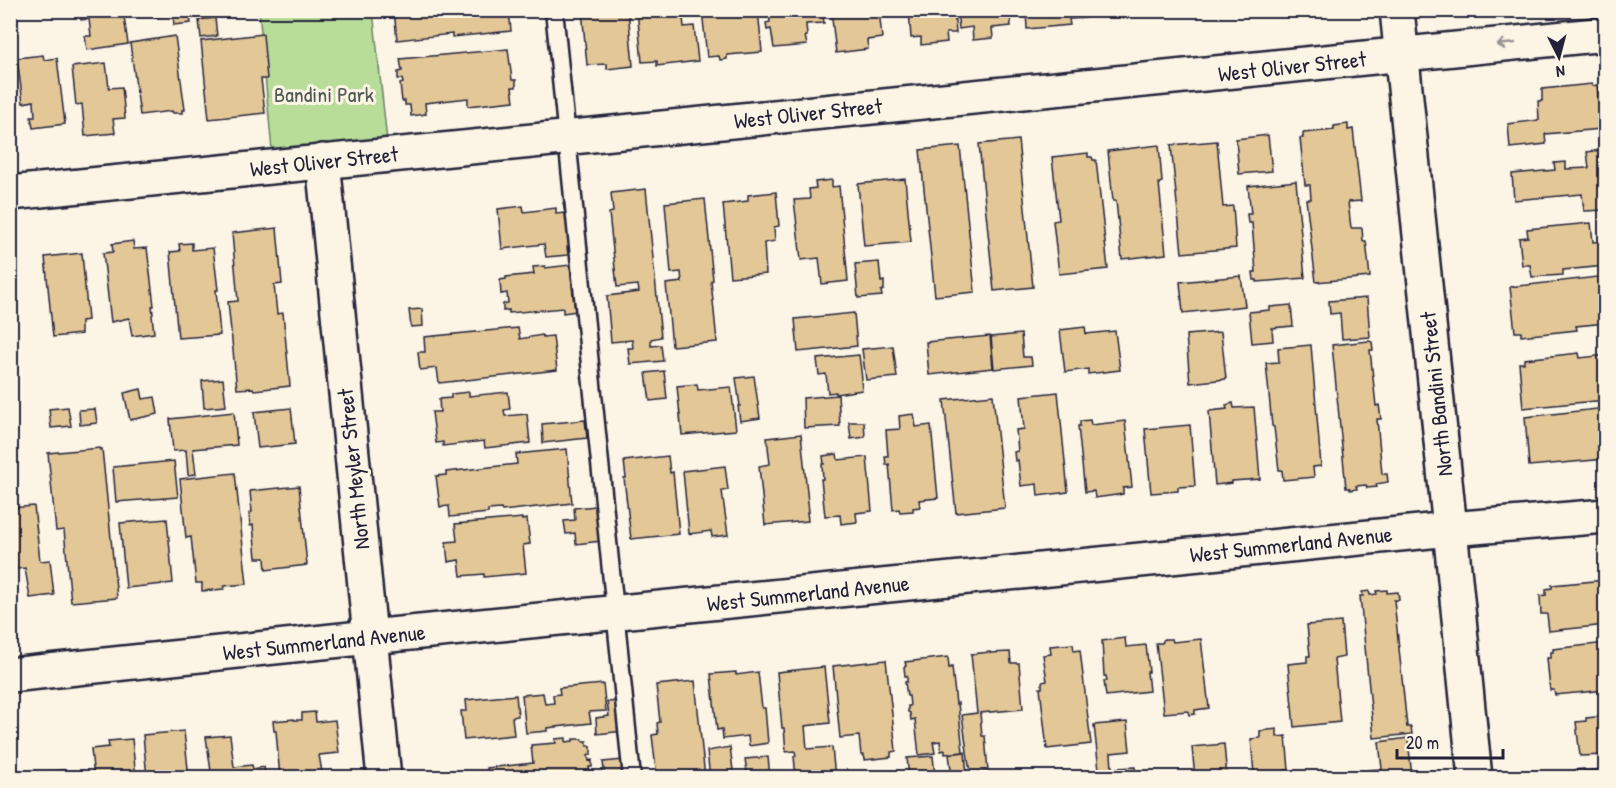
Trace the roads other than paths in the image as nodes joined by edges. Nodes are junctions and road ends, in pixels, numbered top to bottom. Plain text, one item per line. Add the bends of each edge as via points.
1 (554, 10) edge
2 (1397, 10) edge
3 (1605, 34) edge
4 (1401, 55) junction
5 (567, 137) junction
6 (323, 161) junction
7 (10, 193) edge
8 (1605, 516) edge
9 (1450, 529) junction
10 (615, 612) junction
11 (370, 637) junction
12 (10, 675) edge
13 (384, 777) edge
14 (632, 777) edge
15 (1475, 777) edge

1 - 5 lane
2 - 4 street, North Bandini Street
3 -> 4 street, West Oliver Street
4 - 5 street, West Oliver Street
4 - 9 street, North Bandini Street
5 - 6 street, West Oliver Street
5 - 10 lane
6 - 7 street, West Oliver Street
6 - 11 street, North Meyler Street
8 - 9 street, West Summerland Avenue
9 - 10 street, West Summerland Avenue
9 - 15 street, North Bandini Street
10 - 11 street, West Summerland Avenue
10 - 14 lane
11 - 12 street, West Summerland Avenue
11 - 13 street, North Meyler Street

